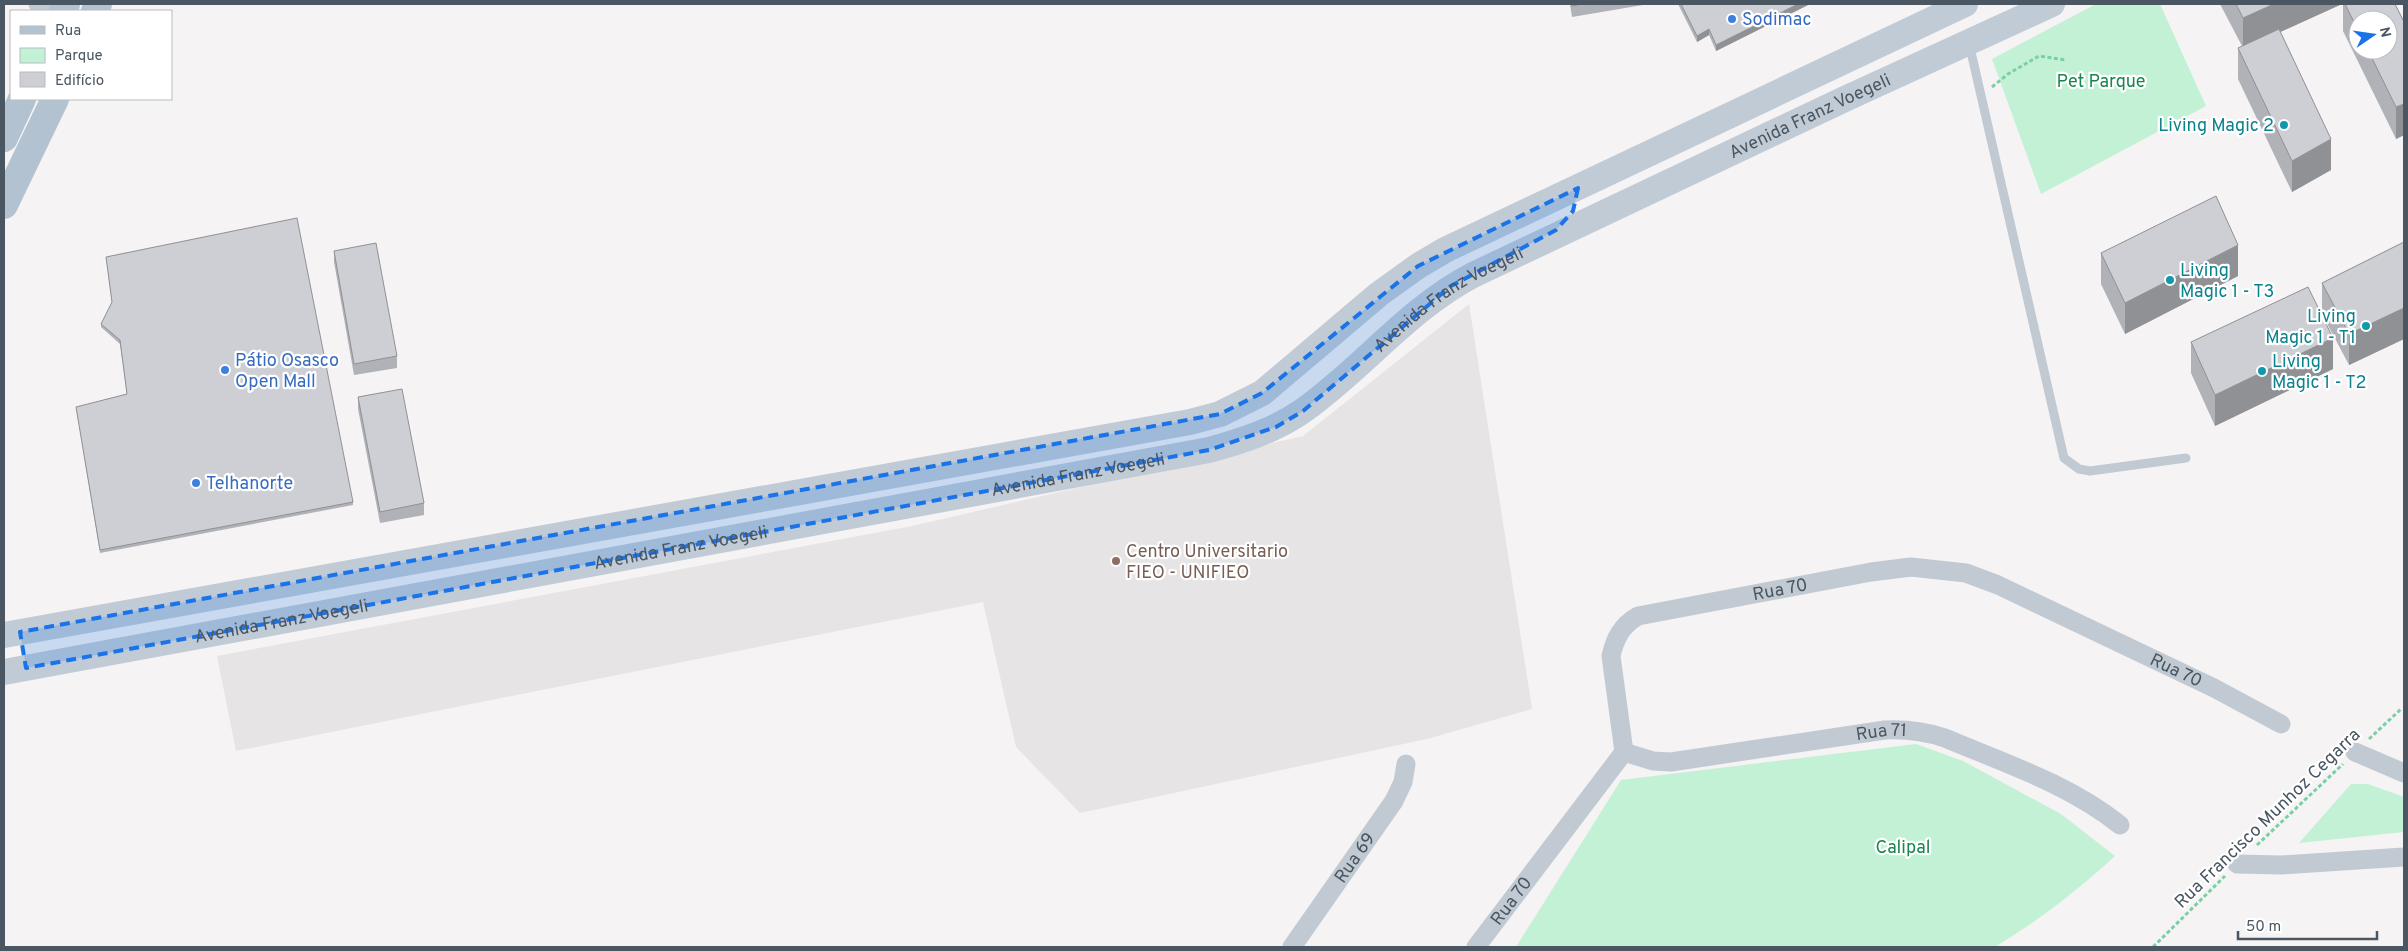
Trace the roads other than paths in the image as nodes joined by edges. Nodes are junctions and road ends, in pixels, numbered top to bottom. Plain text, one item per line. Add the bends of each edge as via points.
1 (38, 4) edge
2 (1966, 4) edge
3 (2052, 4) edge
4 (51, 10) edge
5 (1969, 43) junction
6 (22, 100) edge
7 (55, 100) edge
8 (4, 138) edge
9 (1578, 188) junction
10 (4, 205) edge
11 (1524, 250) junction
12 (1284, 376) junction
13 (1262, 394) junction
14 (1315, 401) junction
15 (1279, 425) junction
16 (2186, 458) dead end
17 (12, 633) edge
18 (15, 670) edge
19 (2281, 724) dead end
20 (1624, 752) junction
21 (2355, 752) road end
22 (1406, 764) dead end
23 (2404, 772) edge
24 (2120, 825) dead end
25 (2404, 857) edge
26 (2237, 864) road end
27 (1292, 947) edge
28 (1476, 947) edge

1 - 4 street
2 - 9 main road, Avenida Franz Voegeli
3 - 5 main road, Avenida Franz Voegeli
5 - 11 main road, Avenida Franz Voegeli
5 - 16 lane via 2064,458 2079,469 2090,471
6 - 8 main road
7 - 10 main road
9 - 11 main road via 1577,201 1566,221
9 - 12 main road, Avenida Franz Voegeli via 1445,250 1418,266
11 - 14 main road, Avenida Franz Voegeli via 1451,286
12 - 13 main road, Avenida Franz Voegeli
12 - 14 main road via 1297,394
13 - 15 main road
13 - 17 main road, Avenida Franz Voegeli via 1220,414 1190,422
14 - 15 main road, Avenida Franz Voegeli
15 - 18 main road, Avenida Franz Voegeli via 1240,442 1209,450
17 - 18 main road
19 - 20 street, Rua 70 via 2214,688 1998,585 1966,573 1911,567 1655,612 1627,622 1614,643 1611,656
20 - 24 street, Rua 71 via 1653,761 1671,762 1907,729 1945,738 2074,794
20 - 28 street, Rua 70
21 - 23 street
22 - 27 street, Rua 69 via 1403,782 1394,802
25 - 26 street via 2281,865

